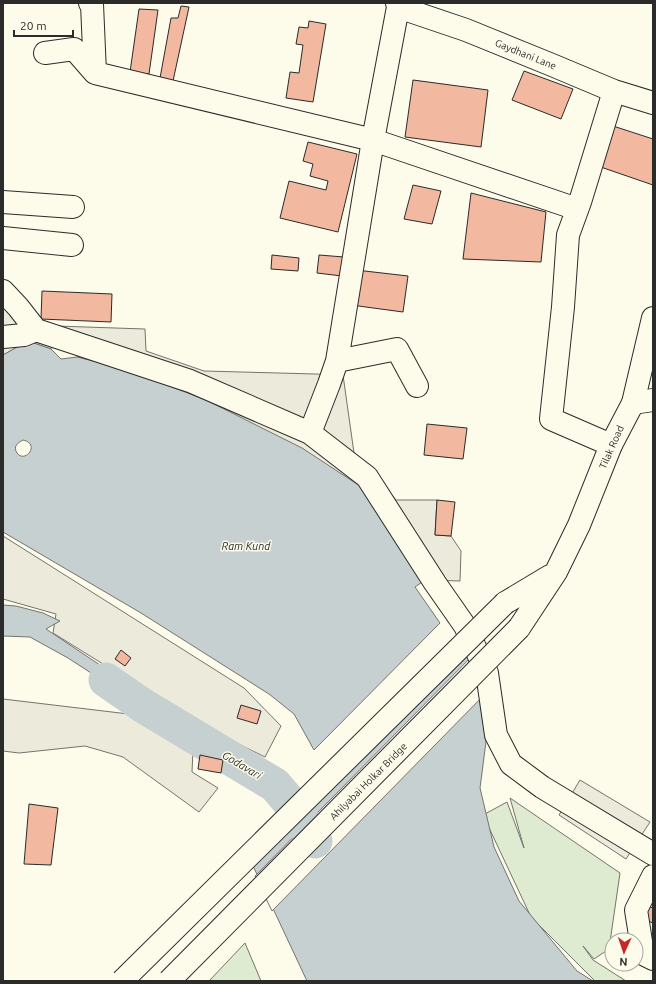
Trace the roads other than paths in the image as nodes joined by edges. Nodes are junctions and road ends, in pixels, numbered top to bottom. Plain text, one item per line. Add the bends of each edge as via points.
1 (90, 3) edge
2 (398, 5) edge
3 (45, 53) dead end
4 (95, 73) junction
5 (614, 91) junction
6 (653, 103) edge
7 (373, 140) junction
8 (3, 202) edge
9 (73, 207) dead end
10 (577, 209) junction
11 (3, 238) edge
12 (72, 245) dead end
13 (3, 291) edge
14 (653, 318) edge
15 (36, 330) junction
16 (3, 337) edge
17 (337, 362) junction
18 (417, 386) dead end
19 (643, 402) edge
20 (310, 433) junction
21 (611, 445) junction
22 (556, 572) junction
23 (653, 854) edge
24 (653, 876) edge
25 (653, 959) edge
26 (122, 981) edge
27 (169, 981) edge

1 - 4 street
2 - 5 street, Gaydhani Lane via 552,64
2 - 7 street
3 - 4 street via 74,49
4 - 7 street
5 - 6 street, Gaydhani Lane
5 - 10 street
7 - 10 street
7 - 17 street
8 - 9 street
10 - 21 street via 568,235 551,419
11 - 12 street
13 - 15 street
14 - 19 street, Tilak Road
15 - 16 street via 24,335
15 - 20 street via 190,381
17 - 18 street via 397,349
17 - 20 street
19 - 21 street, Tilak Road
20 - 23 street via 366,477 465,626 487,673 496,735 511,764 542,787
21 - 22 street, Tilak Road via 579,525
22 - 26 street, bridge via 505,603
22 - 27 street, Ahilyabai Holkar Bridge, bridge via 519,628
24 - 25 street via 636,910 643,954

